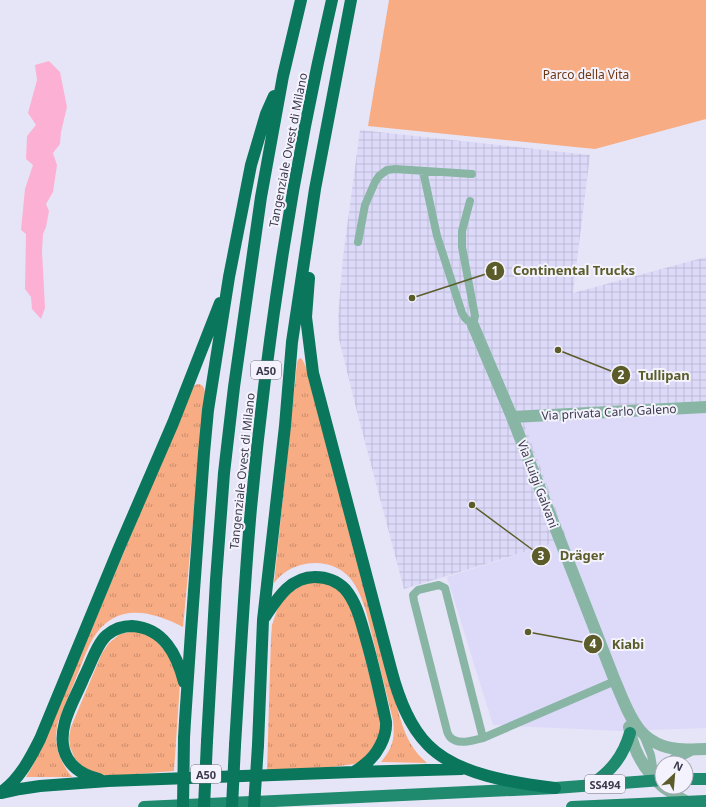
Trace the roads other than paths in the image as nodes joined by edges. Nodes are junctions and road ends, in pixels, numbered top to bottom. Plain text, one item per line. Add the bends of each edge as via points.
1 (301, 0) edge
2 (332, 0) edge
3 (351, 0) edge
4 (283, 76) junction
5 (423, 171) junction
6 (472, 174) dead end
7 (315, 189) junction
8 (470, 201) dead end
9 (358, 242) dead end
10 (229, 277) junction
11 (473, 324) junction
12 (706, 407) edge
13 (512, 417) junction
14 (264, 620) junction
15 (615, 681) junction
16 (185, 721) junction
17 (636, 733) junction
18 (483, 738) junction
19 (700, 749) edge
20 (681, 755) edge
21 (465, 769) junction
22 (354, 772) junction
23 (654, 778) edge
24 (694, 779) edge
25 (706, 779) edge
26 (108, 781) junction
27 (654, 781) edge
28 (591, 785) junction
29 (555, 788) junction
30 (0, 793) edge
31 (677, 795) edge
32 (706, 801) edge
33 (687, 802) junction
34 (144, 807) edge
35 (183, 807) edge
36 (204, 807) edge
37 (232, 807) edge
38 (254, 807) edge
39 (572, 807) edge

1 - 4 highway, Tangenziale Ovest di Milano / A50
2 - 37 highway, Tangenziale Ovest di Milano / A50, bridge via 308,109 276,296 262,398 250,523
3 - 7 highway
4 - 10 highway via 266,114 251,165
4 - 36 highway, Tangenziale Ovest di Milano / A50, bridge via 261,197 224,473
5 - 6 lane
5 - 9 lane via 387,170 374,182 365,205
5 - 11 lane via 437,236 459,306 465,318
7 - 14 highway via 292,342
7 - 21 highway via 306,317 313,373 399,694 424,742 442,757
8 - 11 lane via 462,231 462,247 474,316
10 - 16 highway via 206,425
10 - 30 highway via 173,423 40,739 21,772
11 - 13 street, Via Luigi Galvani
12 - 13 street, Via privata Carlo Galeno
13 - 15 street, Via Luigi Galvani
14 - 22 highway via 285,590 303,578 328,578 342,587 351,598 357,609 375,671 386,728 386,734 373,755 366,764
14 - 38 highway, bridge
15 - 17 street, Via Luigi Galvani via 628,712 629,725
15 - 18 lane
16 - 26 highway via 185,685 182,672 167,643 152,631 136,626 124,627 108,634 98,647 69,712 62,740 66,757 76,769 86,775
16 - 35 highway, bridge
17 - 19 street via 661,745 677,749
17 - 23 street, Via Luigi Galvani via 642,763
17 - 28 main road via 610,770
18 - 18 lane via 445,588 439,585 418,590 413,595 414,601 449,737 465,742
19 - 20 street
21 - 22 highway
21 - 29 highway via 517,783
22 - 26 highway
24 - 25 main road
26 - 30 highway via 34,787
27 - 28 main road, SS494
28 - 29 main road, SS494
29 - 34 main road, SS494
31 - 33 street, Via Luigi Galvani
32 - 33 main road, SS494
33 - 39 main road, SS494

